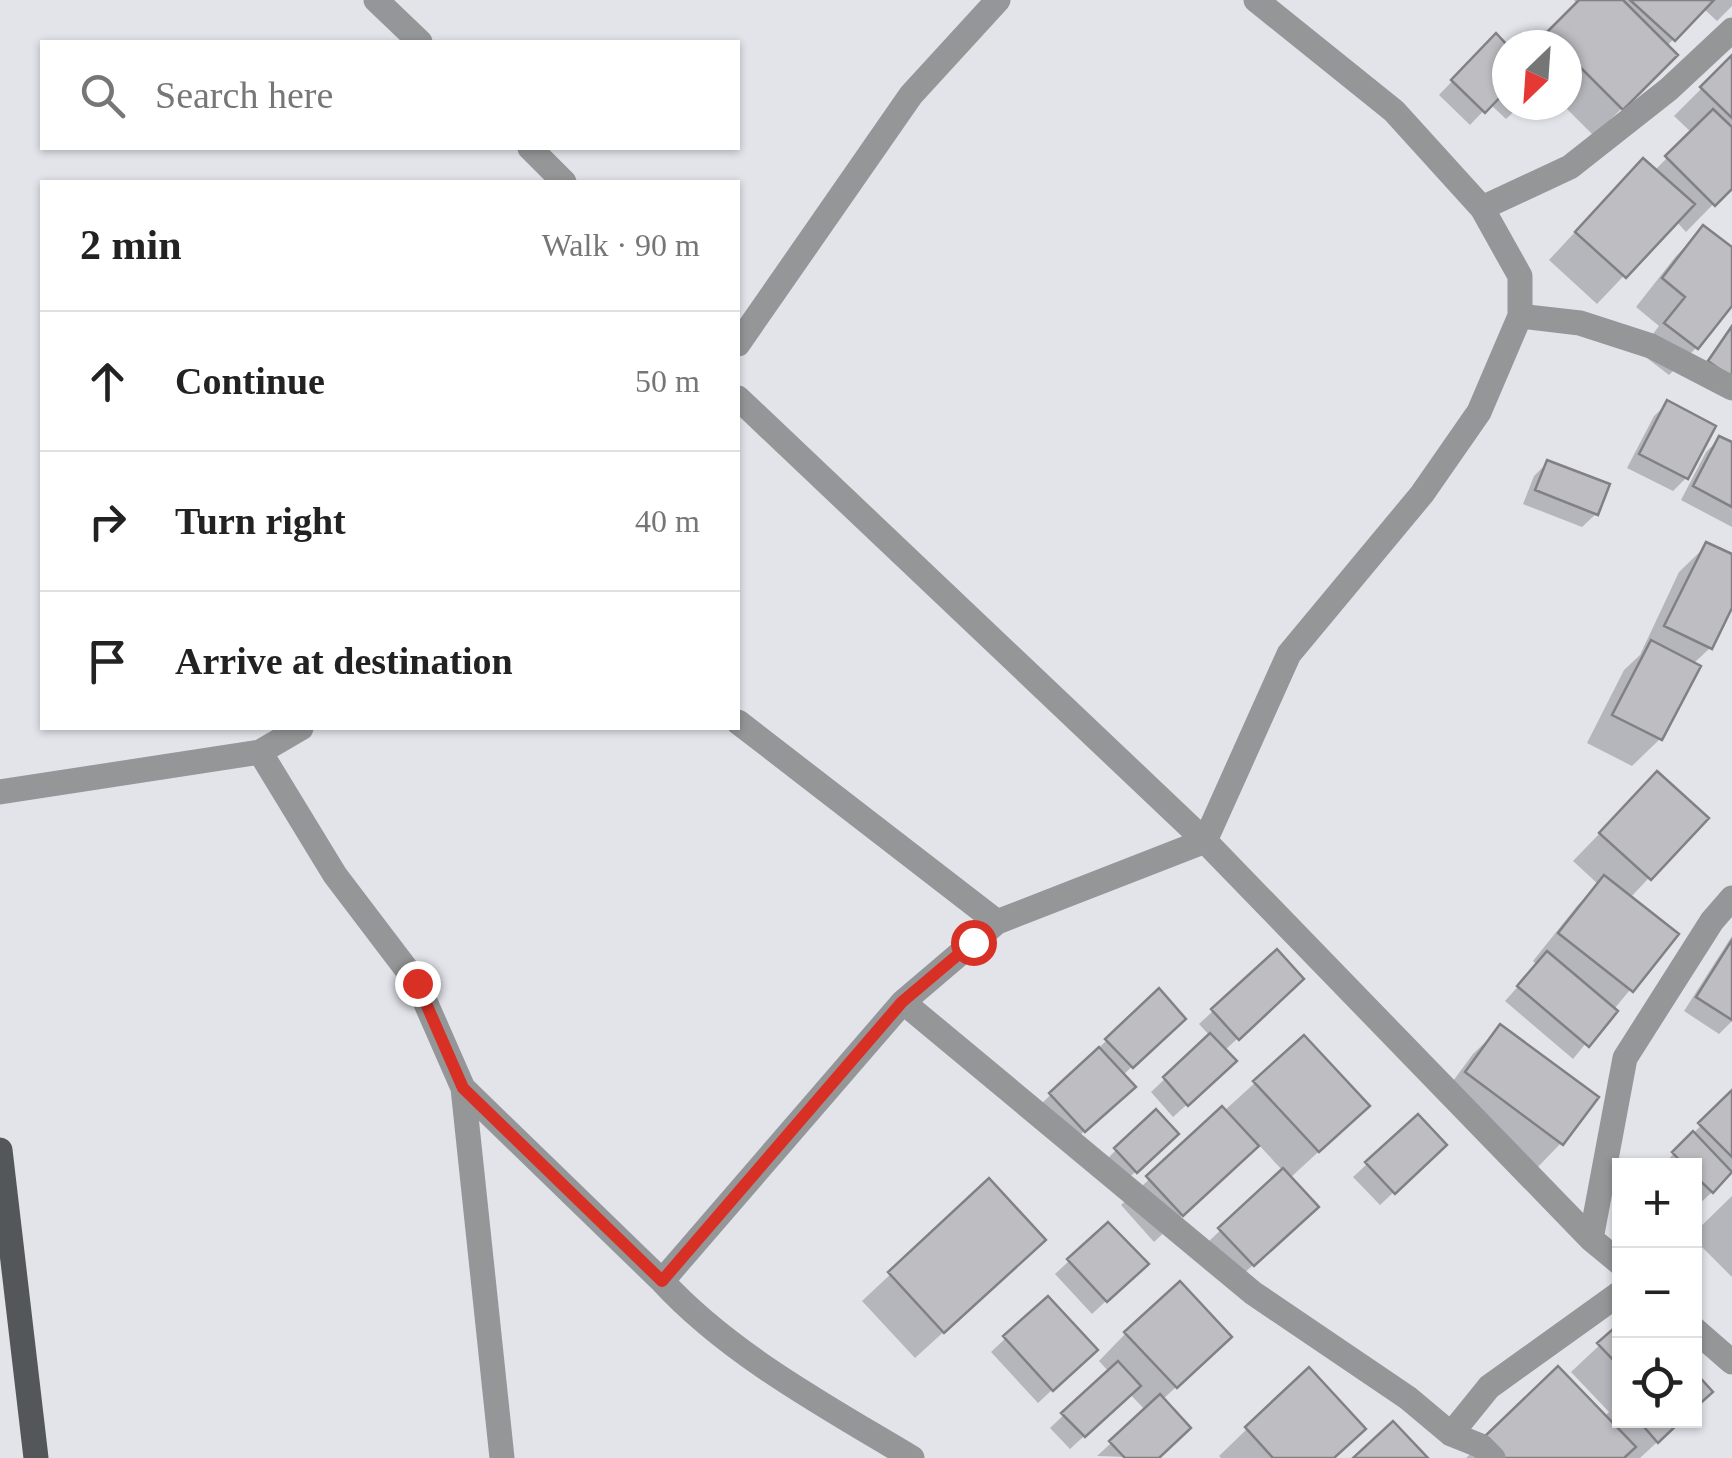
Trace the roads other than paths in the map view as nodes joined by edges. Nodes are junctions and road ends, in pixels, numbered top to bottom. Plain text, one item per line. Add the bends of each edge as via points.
1 (376, 0) edge
2 (998, 0) edge
3 (1256, 0) edge
4 (1732, 30) edge
5 (418, 40) edge
6 (532, 150) edge
7 (562, 180) edge
8 (1482, 208) junction
9 (1520, 316) junction
10 (740, 341) edge
11 (1732, 388) edge
12 (740, 400) edge
13 (740, 724) edge
14 (298, 730) edge
15 (260, 752) junction
16 (0, 792) edge
17 (1205, 841) junction
18 (1732, 898) edge
19 (996, 922) junction
20 (902, 1002) junction
21 (463, 1088) junction
22 (0, 1150) edge
23 (1591, 1239) junction
24 (1612, 1256) edge
25 (662, 1281) junction
26 (1612, 1299) edge
27 (1702, 1336) edge
28 (1732, 1362) edge
29 (1450, 1434) junction
30 (36, 1458) edge
31 (502, 1458) edge
32 (912, 1458) edge
33 (1493, 1458) edge

1 - 5 street
2 - 10 street via 912,94
3 - 8 street via 1394,111
4 - 8 street via 1669,90 1570,167
6 - 7 street
8 - 9 street via 1520,276
9 - 11 street via 1580,323 1651,346
9 - 17 street via 1479,412 1422,494 1289,654
12 - 17 street
13 - 19 street
14 - 15 street
15 - 16 street
15 - 21 street via 335,875 417,983
17 - 19 street
17 - 23 street
18 - 23 street via 1625,1058
19 - 20 street
20 - 25 street
20 - 29 street via 1253,1293
21 - 25 street
21 - 31 street
22 - 30 main road
23 - 24 street
25 - 32 street via 688,1310 806,1394
26 - 29 street via 1489,1388
27 - 28 street
29 - 33 street via 1482,1446

